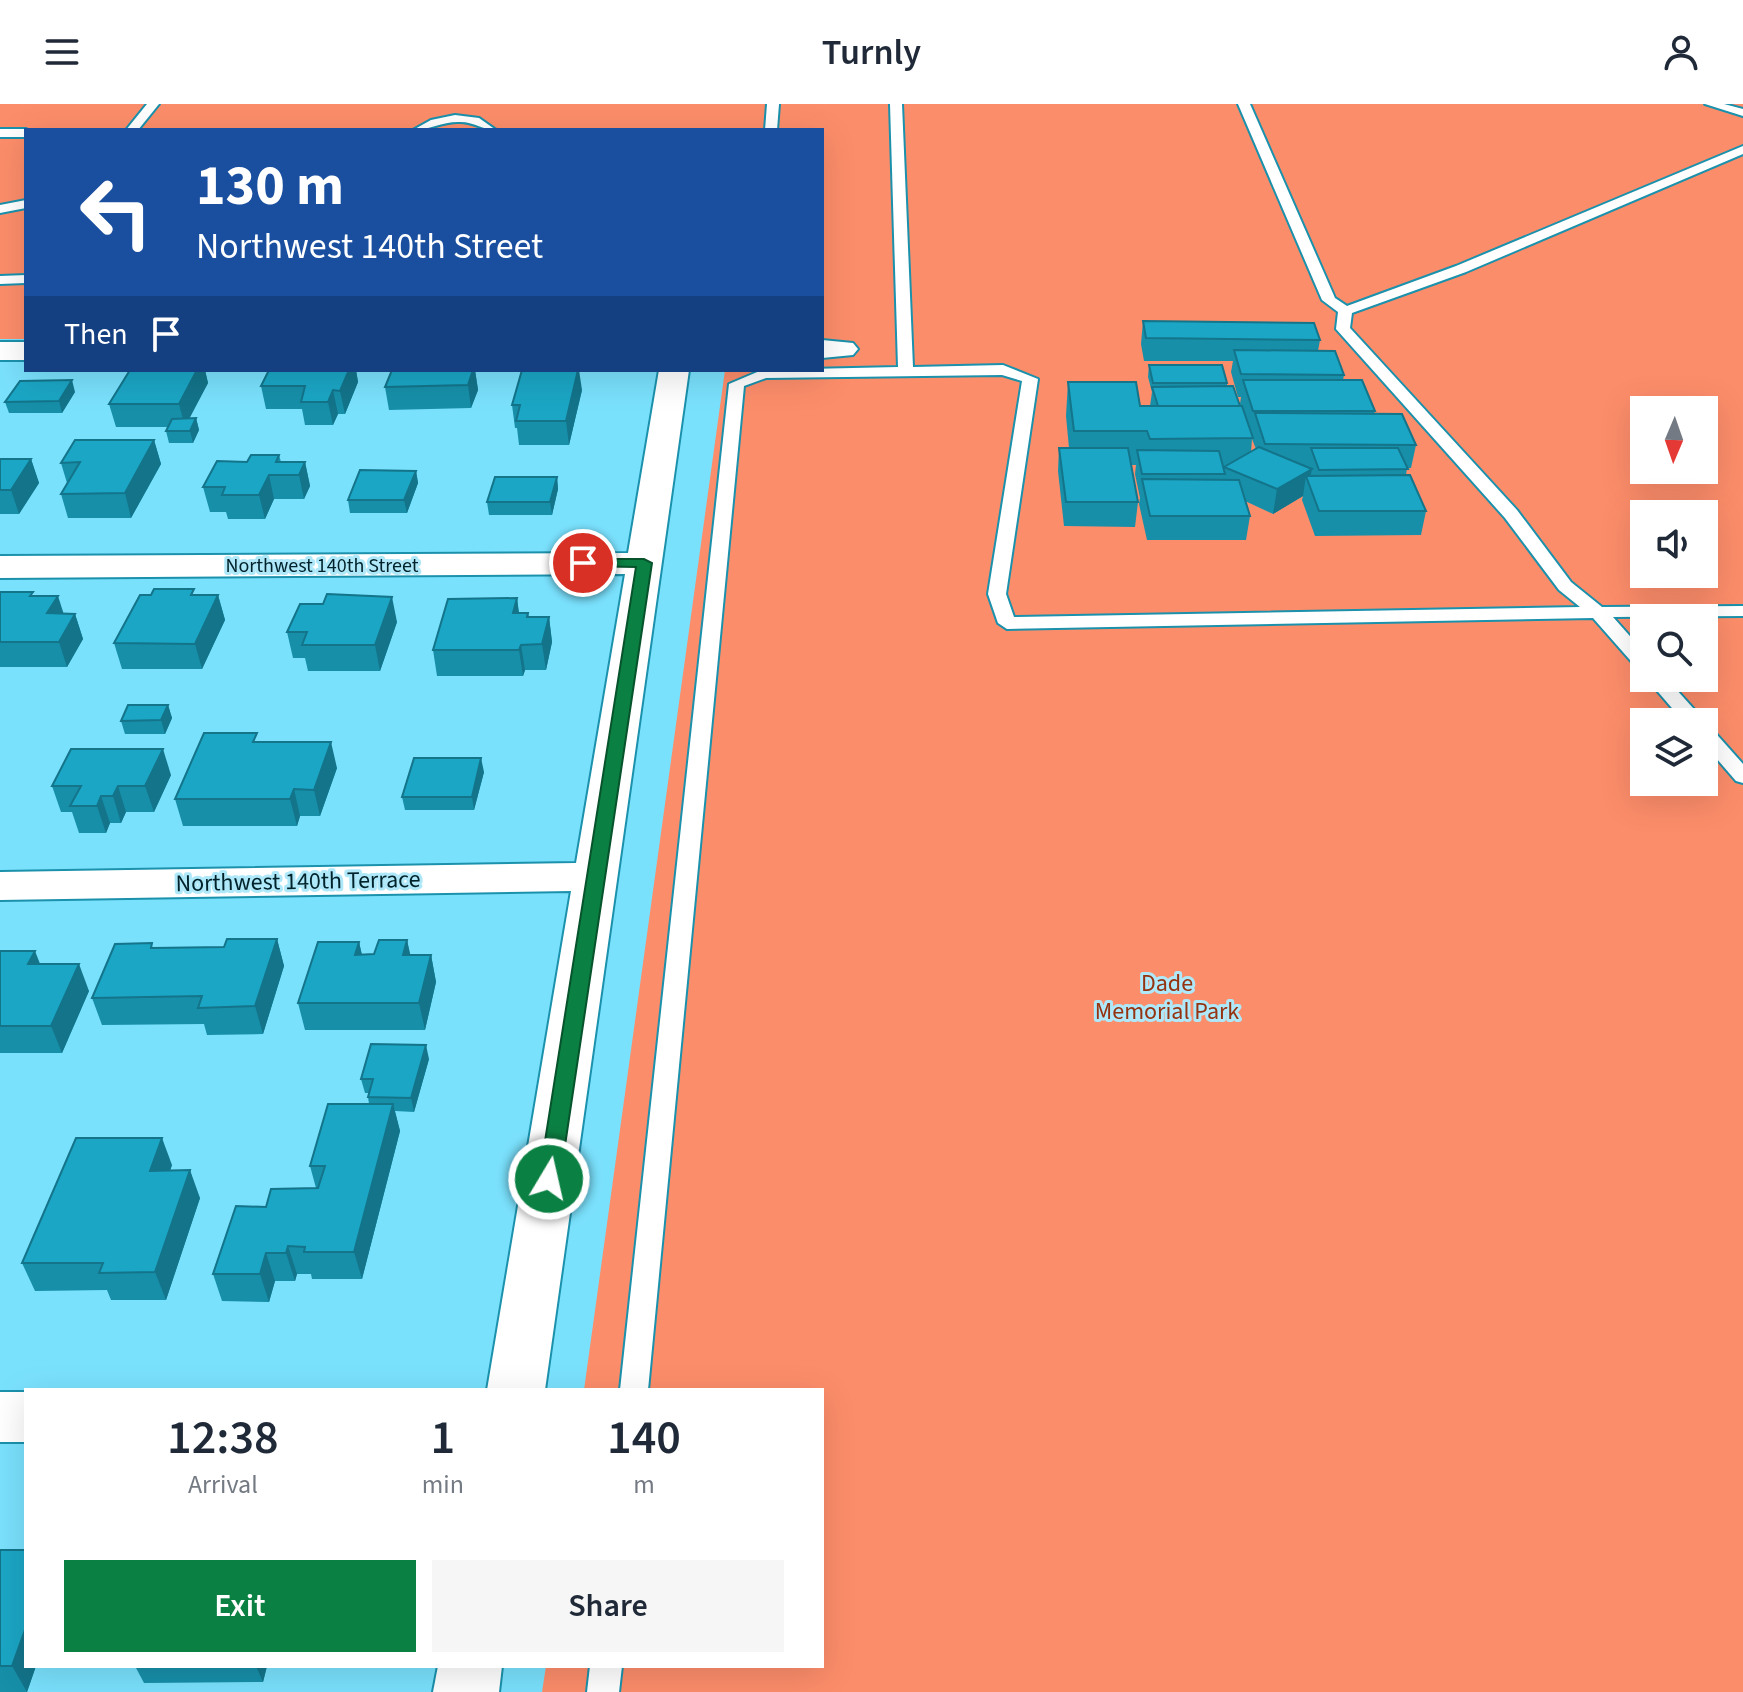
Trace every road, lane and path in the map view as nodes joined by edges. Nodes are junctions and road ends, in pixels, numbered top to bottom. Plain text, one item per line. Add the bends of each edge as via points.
1 (153, 104) edge
2 (466, 104) edge
3 (773, 104) edge
4 (896, 104) edge
5 (1244, 104) edge
6 (1711, 104) edge
7 (1743, 113) edge
8 (464, 119) junction
9 (134, 128) edge
10 (424, 128) edge
11 (488, 128) edge
12 (771, 128) edge
13 (0, 133) edge
14 (24, 133) edge
15 (1743, 150) edge
16 (24, 204) edge
17 (0, 209) edge
18 (24, 279) edge
19 (3, 284) edge
20 (1345, 311) junction
21 (0, 351) edge
22 (24, 351) edge
23 (674, 372) edge
24 (906, 372) junction
25 (644, 563) junction
26 (0, 567) edge
27 (1743, 611) edge
28 (1598, 612) junction
29 (1630, 648) edge
30 (1668, 692) edge
31 (1683, 708) edge
32 (1718, 748) edge
33 (1743, 777) edge
34 (596, 877) junction
35 (0, 886) edge
36 (516, 1388) edge
37 (634, 1388) edge
38 (0, 1417) edge
39 (24, 1417) edge
40 (470, 1668) edge
41 (606, 1668) edge
42 (466, 1692) edge
43 (603, 1692) edge

1 - 9 lane
2 - 8 lane
3 - 12 lane
4 - 24 lane
5 - 20 lane via 1329,300
6 - 7 lane
8 - 10 lane
8 - 11 lane
13 - 14 lane
15 - 20 lane via 1461,269
16 - 17 lane
18 - 19 lane
20 - 28 lane via 1343,329 1511,514 1565,586
21 - 22 street
23 - 25 street
24 - 28 lane via 1003,370 1030,379 997,594 1007,623
24 - 37 lane via 764,374 737,384
25 - 26 street, Northwest 140th Street
25 - 34 street
27 - 28 lane
28 - 29 lane
30 - 31 lane
32 - 33 lane
34 - 35 street, Northwest 140th Terrace
34 - 36 street
38 - 39 street
40 - 42 street
41 - 43 lane

